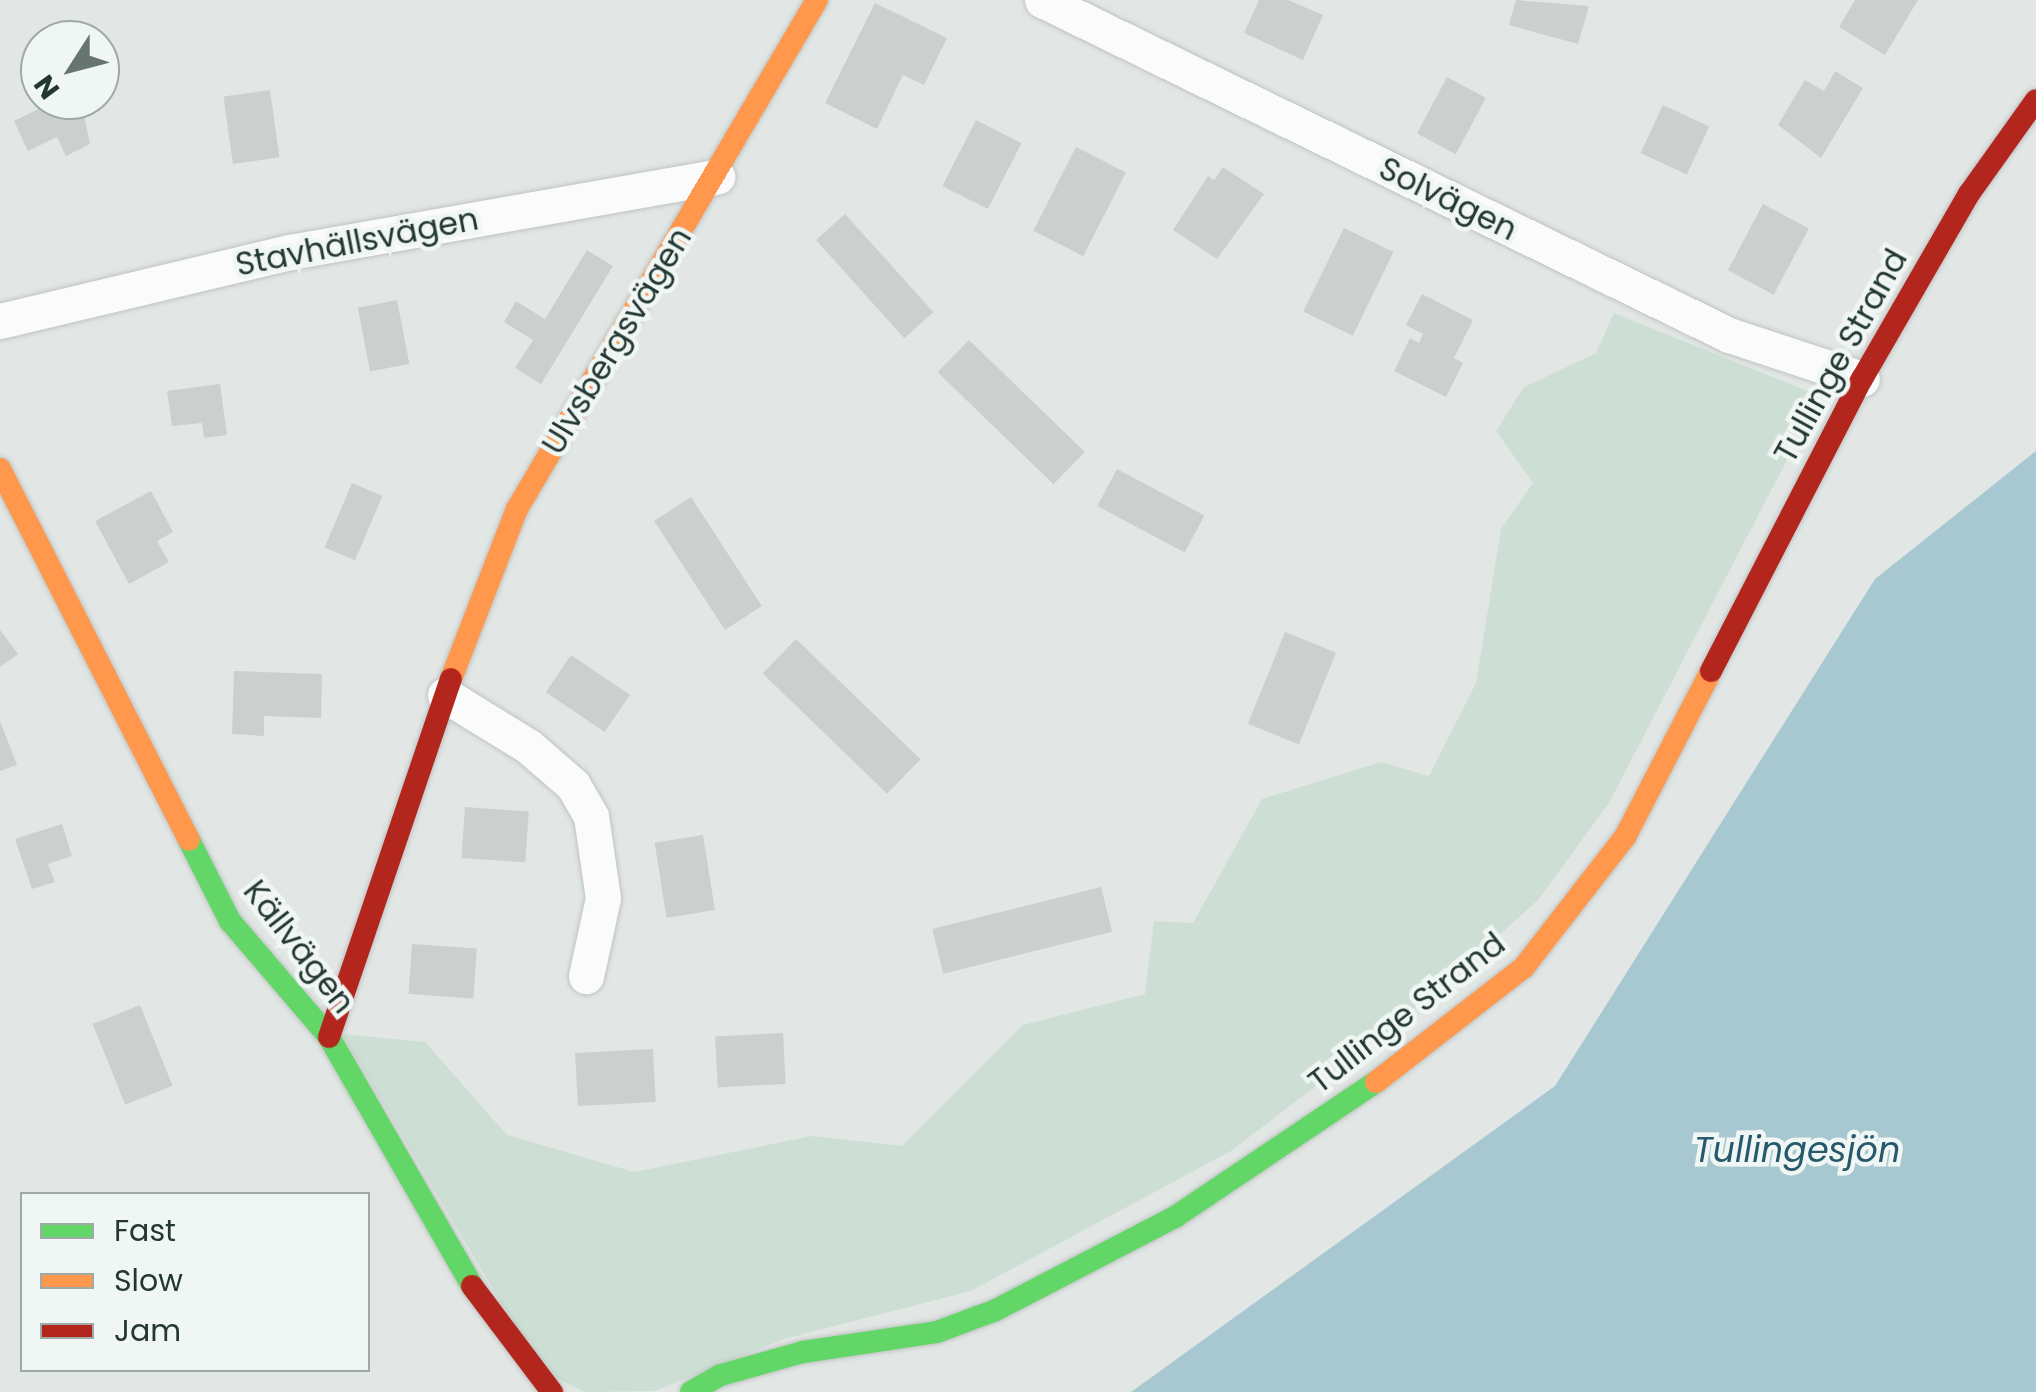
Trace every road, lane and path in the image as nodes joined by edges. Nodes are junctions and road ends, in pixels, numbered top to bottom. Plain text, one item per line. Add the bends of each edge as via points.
1 (817, 0) edge
2 (1042, 0) edge
3 (2036, 100) edge
4 (717, 177) junction
5 (0, 321) edge
6 (1862, 378) junction
7 (0, 469) edge
8 (445, 695) junction
9 (586, 976) dead end
10 (329, 1037) junction
11 (552, 1392) edge
12 (691, 1392) edge

1 - 4 street, Ulvsbergsvägen
2 - 6 street, Solvägen via 1729,335
3 - 6 street, Tullinge Strand via 1969,194
4 - 5 street, Stavhällsvägen via 290,252
4 - 8 street, Ulvsbergsvägen via 517,509
6 - 12 street, Tullinge Strand via 1625,837 1524,967 1340,1110 1175,1217 996,1310 937,1332 803,1352 721,1375
7 - 10 street, Källvägen via 230,921
8 - 9 street via 528,746 573,785 591,816 603,898
8 - 10 street, Ulvsbergsvägen
10 - 11 street, Källvägen via 492,1319

